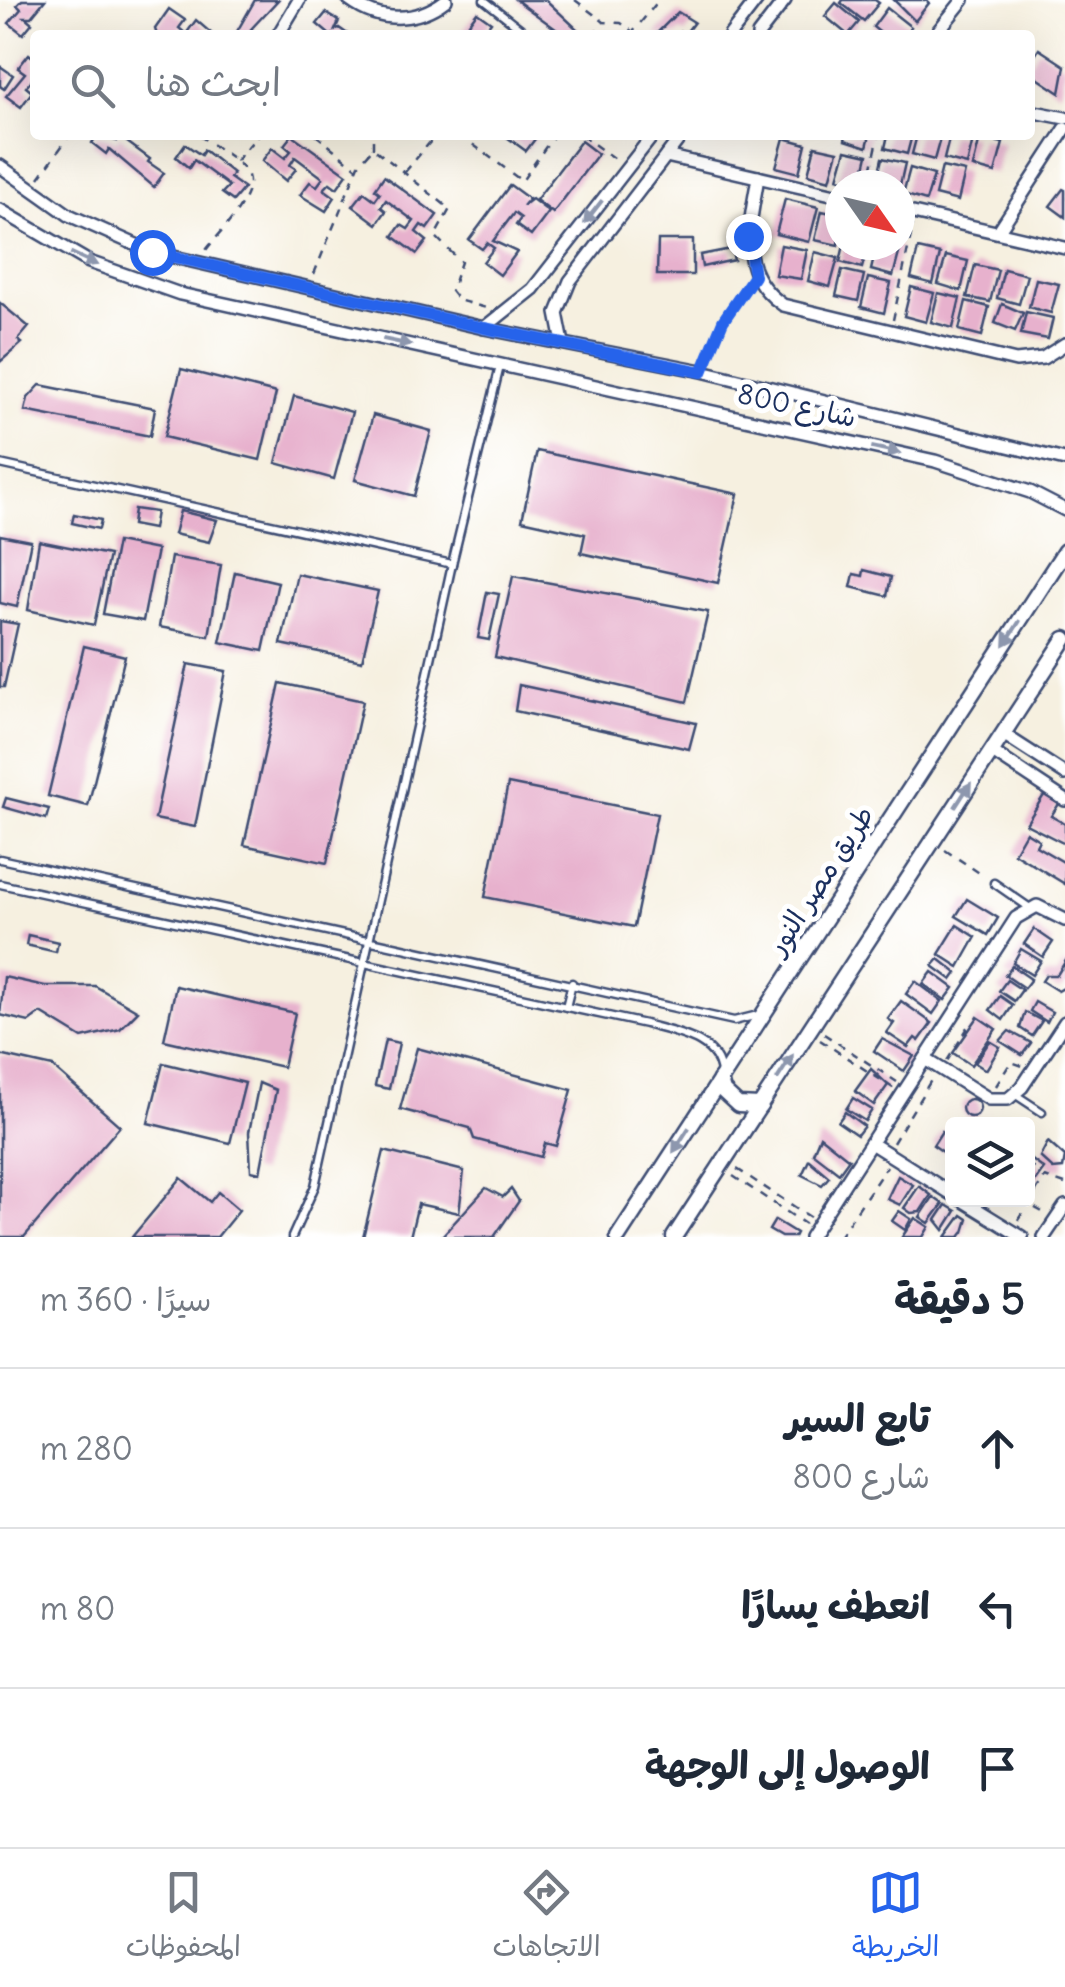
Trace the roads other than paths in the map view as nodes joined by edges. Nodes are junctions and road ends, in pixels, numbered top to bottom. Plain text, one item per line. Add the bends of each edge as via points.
1 (299, 0) edge
2 (349, 0) edge
3 (446, 0) edge
4 (484, 0) edge
5 (739, 0) edge
6 (785, 0) edge
7 (962, 0) edge
8 (754, 4) edge
9 (281, 30) edge
10 (523, 30) edge
11 (734, 30) edge
12 (762, 30) edge
13 (940, 30) edge
14 (1035, 111) edge
15 (1065, 118) edge
16 (1065, 129) edge
17 (649, 140) edge
18 (678, 140) edge
19 (666, 156) junction
20 (0, 166) edge
21 (758, 177) junction
22 (825, 193) edge
23 (0, 210) edge
24 (915, 213) edge
25 (998, 232) junction
26 (1065, 248) edge
27 (484, 328) junction
28 (563, 344) junction
29 (1065, 344) edge
30 (501, 365) junction
31 (1065, 460) edge
32 (0, 464) edge
33 (1065, 510) edge
34 (1065, 551) edge
35 (452, 564) junction
36 (1065, 639) edge
37 (1003, 734) junction
38 (992, 752) junction
39 (1065, 774) edge
40 (1065, 800) edge
41 (0, 860) edge
42 (994, 883) road end
43 (0, 884) edge
44 (1030, 908) junction
45 (1065, 920) edge
46 (369, 939) junction
47 (364, 964) junction
48 (572, 983) junction
49 (566, 1007) junction
50 (764, 1013) junction
51 (1065, 1022) edge
52 (926, 1059) junction
53 (720, 1080) junction
54 (1016, 1095) junction
55 (760, 1106) junction
56 (1042, 1112) dead end
57 (871, 1143) junction
58 (945, 1190) edge
59 (1065, 1206) edge
60 (973, 1207) edge
61 (817, 1232) edge
62 (1017, 1234) edge
63 (292, 1237) edge
64 (618, 1237) edge
65 (674, 1237) edge
66 (1044, 1237) edge

1 - 9 street
2 - 3 street via 378,16 400,18
4 - 10 lane
5 - 8 street
6 - 12 street
7 - 13 street
8 - 11 street
14 - 15 street
16 - 25 street
17 -> 27 street via 533,289
18 - 19 street
19 - 21 street
19 - 28 street via 570,281 557,314
20 - 27 street, شارع 800 via 110,235 196,264
21 - 22 street
21 - 29 street via 748,236 754,276 783,305 1016,361 1043,358
23 -> 30 street, شارع 800 via 46,240 134,280
24 - 25 street
25 - 26 street
27 - 28 street, شارع 800
28 - 31 street, شارع 800
30 -> 33 street, شارع 800 via 936,461
30 - 35 lane
32 - 35 lane
34 -> 50 street, طريق مصر النور
35 - 46 lane
36 - 37 street
37 - 38 street
37 - 39 street
38 - 40 street
55 -> 38 street
41 - 46 lane
42 - 44 lane
43 - 47 lane
44 - 45 street
44 - 52 street via 1016,918
46 - 47 lane
46 - 48 lane
47 - 49 lane
47 - 63 lane via 315,1186
48 - 49 lane
48 - 50 lane via 734,1021
49 - 53 lane via 704,1045 718,1059
50 - 53 street, طريق مصر النور
51 - 54 street
52 - 54 street via 989,1099
52 - 57 street
53 - 55 street via 738,1105
53 -> 64 street, طريق مصر النور
54 - 56 lane
55 - 65 street
57 - 58 street
57 - 61 street
59 - 66 street
60 - 62 street

